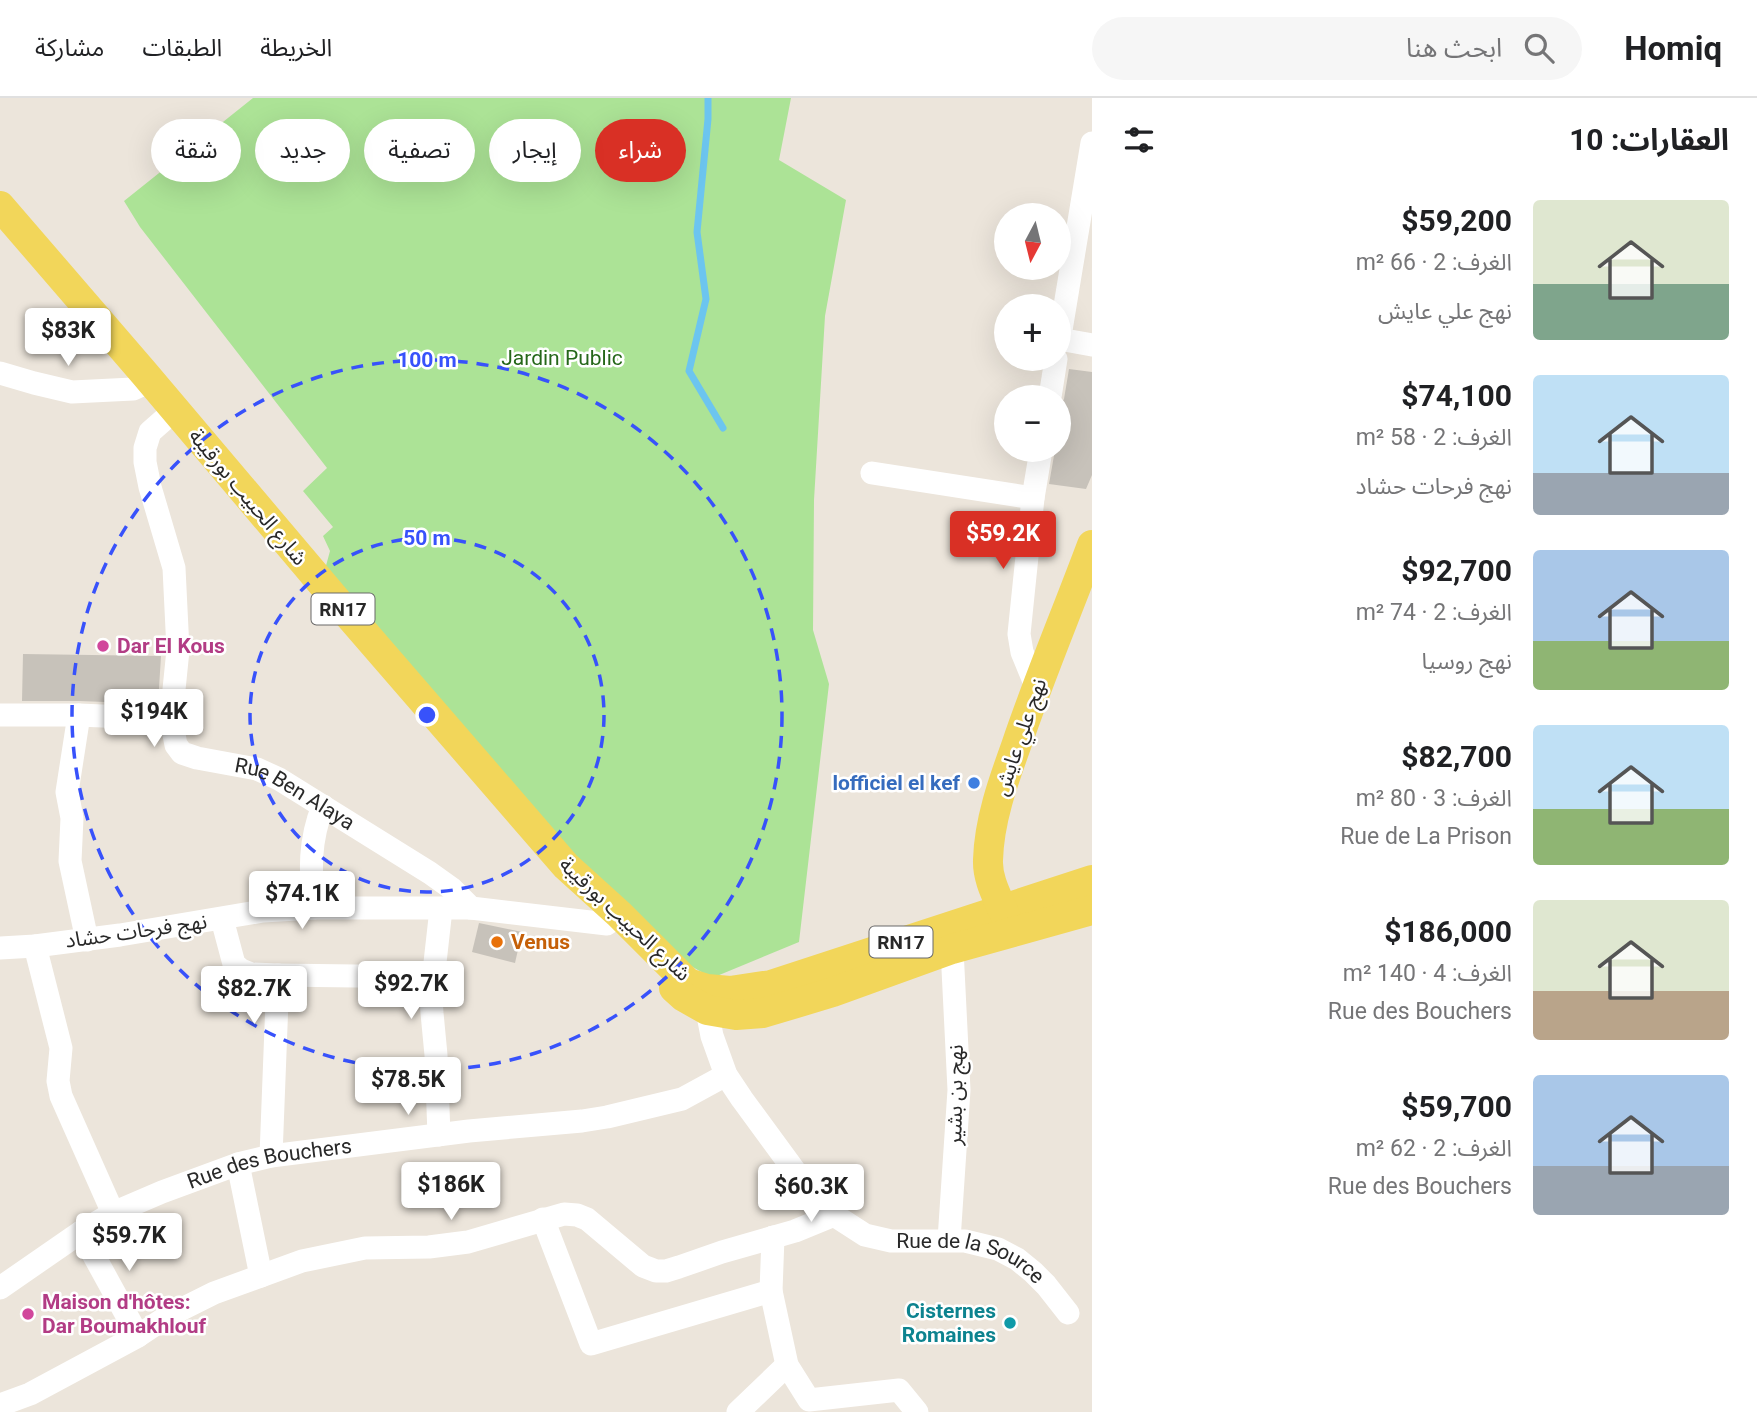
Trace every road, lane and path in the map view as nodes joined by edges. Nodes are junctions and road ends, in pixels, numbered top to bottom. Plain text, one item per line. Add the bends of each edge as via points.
1 (1092, 144) edge
2 (0, 206) edge
3 (0, 234) edge
4 (1067, 294) edge
5 (1071, 342) edge
6 (1092, 345) edge
7 (0, 373) edge
8 (142, 385) junction
9 (168, 416) junction
10 (1039, 462) edge
11 (872, 473) dead end
12 (1033, 498) junction
13 (1092, 545) edge
14 (1036, 686) junction
15 (0, 715) edge
16 (79, 715) junction
17 (171, 719) junction
18 (323, 806) junction
19 (1092, 880) edge
20 (314, 908) junction
21 (440, 908) junction
22 (471, 908) junction
23 (1092, 910) edge
24 (222, 919) junction
25 (613, 919) junction
26 (1007, 921) junction
27 (87, 940) junction
28 (35, 946) junction
29 (0, 948) edge
30 (952, 950) junction
31 (278, 975) junction
32 (434, 977) junction
33 (707, 1000) junction
34 (726, 1075) junction
35 (439, 1135) junction
36 (271, 1156) junction
37 (238, 1164) junction
38 (113, 1213) junction
39 (834, 1215) junction
40 (543, 1219) junction
41 (80, 1232) junction
42 (773, 1237) junction
43 (949, 1240) junction
44 (261, 1276) junction
45 (0, 1288) edge
46 (771, 1291) junction
47 (1068, 1313) dead end
48 (138, 1336) junction
49 (787, 1365) junction
50 (0, 1405) edge
51 (738, 1412) edge
52 (917, 1412) edge

1 - 4 street
2 - 8 main road, شارع الحبيب بورقيبة / RN17
3 - 8 main road, شارع الحبيب بورقيبة / RN17
5 - 6 street
7 - 8 street via 72,391
8 - 9 main road, شارع الحبيب بورقيبة / RN17
9 - 17 street, Rue Ben Alaya via 150,432 145,462 174,568 178,650
9 - 25 main road, شارع الحبيب بورقيبة / RN17
10 - 12 street
11 - 12 street
12 - 14 street via 1020,634
13 - 14 main road, نهج علي عايش
14 - 26 main road, نهج علي عايش via 992,824 990,880
15 - 16 street
16 - 17 street
16 - 27 street via 67,792 72,818 70,861
17 - 18 street, Rue Ben Alaya via 182,753 257,769
18 - 20 street via 312,842
18 - 22 street, Rue Ben Alaya via 451,888
19 - 26 main road, RN17
20 - 21 street, نهج فرحات حشاد
20 - 24 street, نهج فرحات حشاد
21 - 22 street, نهج فرحات حشاد
21 - 32 street
22 - 25 street, نهج فرحات حشاد
23 - 26 main road, RN17
24 - 27 street, نهج فرحات حشاد
24 - 31 street via 234,964 251,974
25 - 33 main road, شارع الحبيب بورقيبة / RN17
26 - 30 main road, RN17
26 - 33 main road, RN17
27 - 28 street, نهج فرحات حشاد
28 - 29 street, نهج فرحات حشاد
28 - 38 street via 61,1048 61,1096
30 - 33 main road, RN17 via 763,1013 736,1015
30 - 43 street, نهج بن بشير via 959,1090
31 - 32 street
31 - 36 street
32 - 35 street
33 - 34 street, Rue de la Source via 712,1036
34 - 35 street, Rue des Bouchers via 682,1099 632,1112
34 - 39 street, Rue de la Source via 808,1189
35 - 36 street, Rue des Bouchers
36 - 37 street, Rue des Bouchers
37 - 38 street, Rue des Bouchers
37 - 44 street
38 - 41 street, Rue des Bouchers
39 - 42 street
39 - 43 street, Rue de la Source via 865,1235 891,1241
40 - 42 street via 564,1214 587,1219 643,1266 656,1271
40 - 44 street via 468,1242 365,1248 302,1261
40 - 46 street via 591,1344
41 - 45 street, Rue des Bouchers
41 - 48 street
42 - 46 street
43 - 47 street, Rue de la Source via 998,1250 1017,1259
44 - 48 street via 202,1299
46 - 49 street
48 - 50 street via 30,1394
49 - 51 street
49 - 52 street via 809,1401 899,1390

